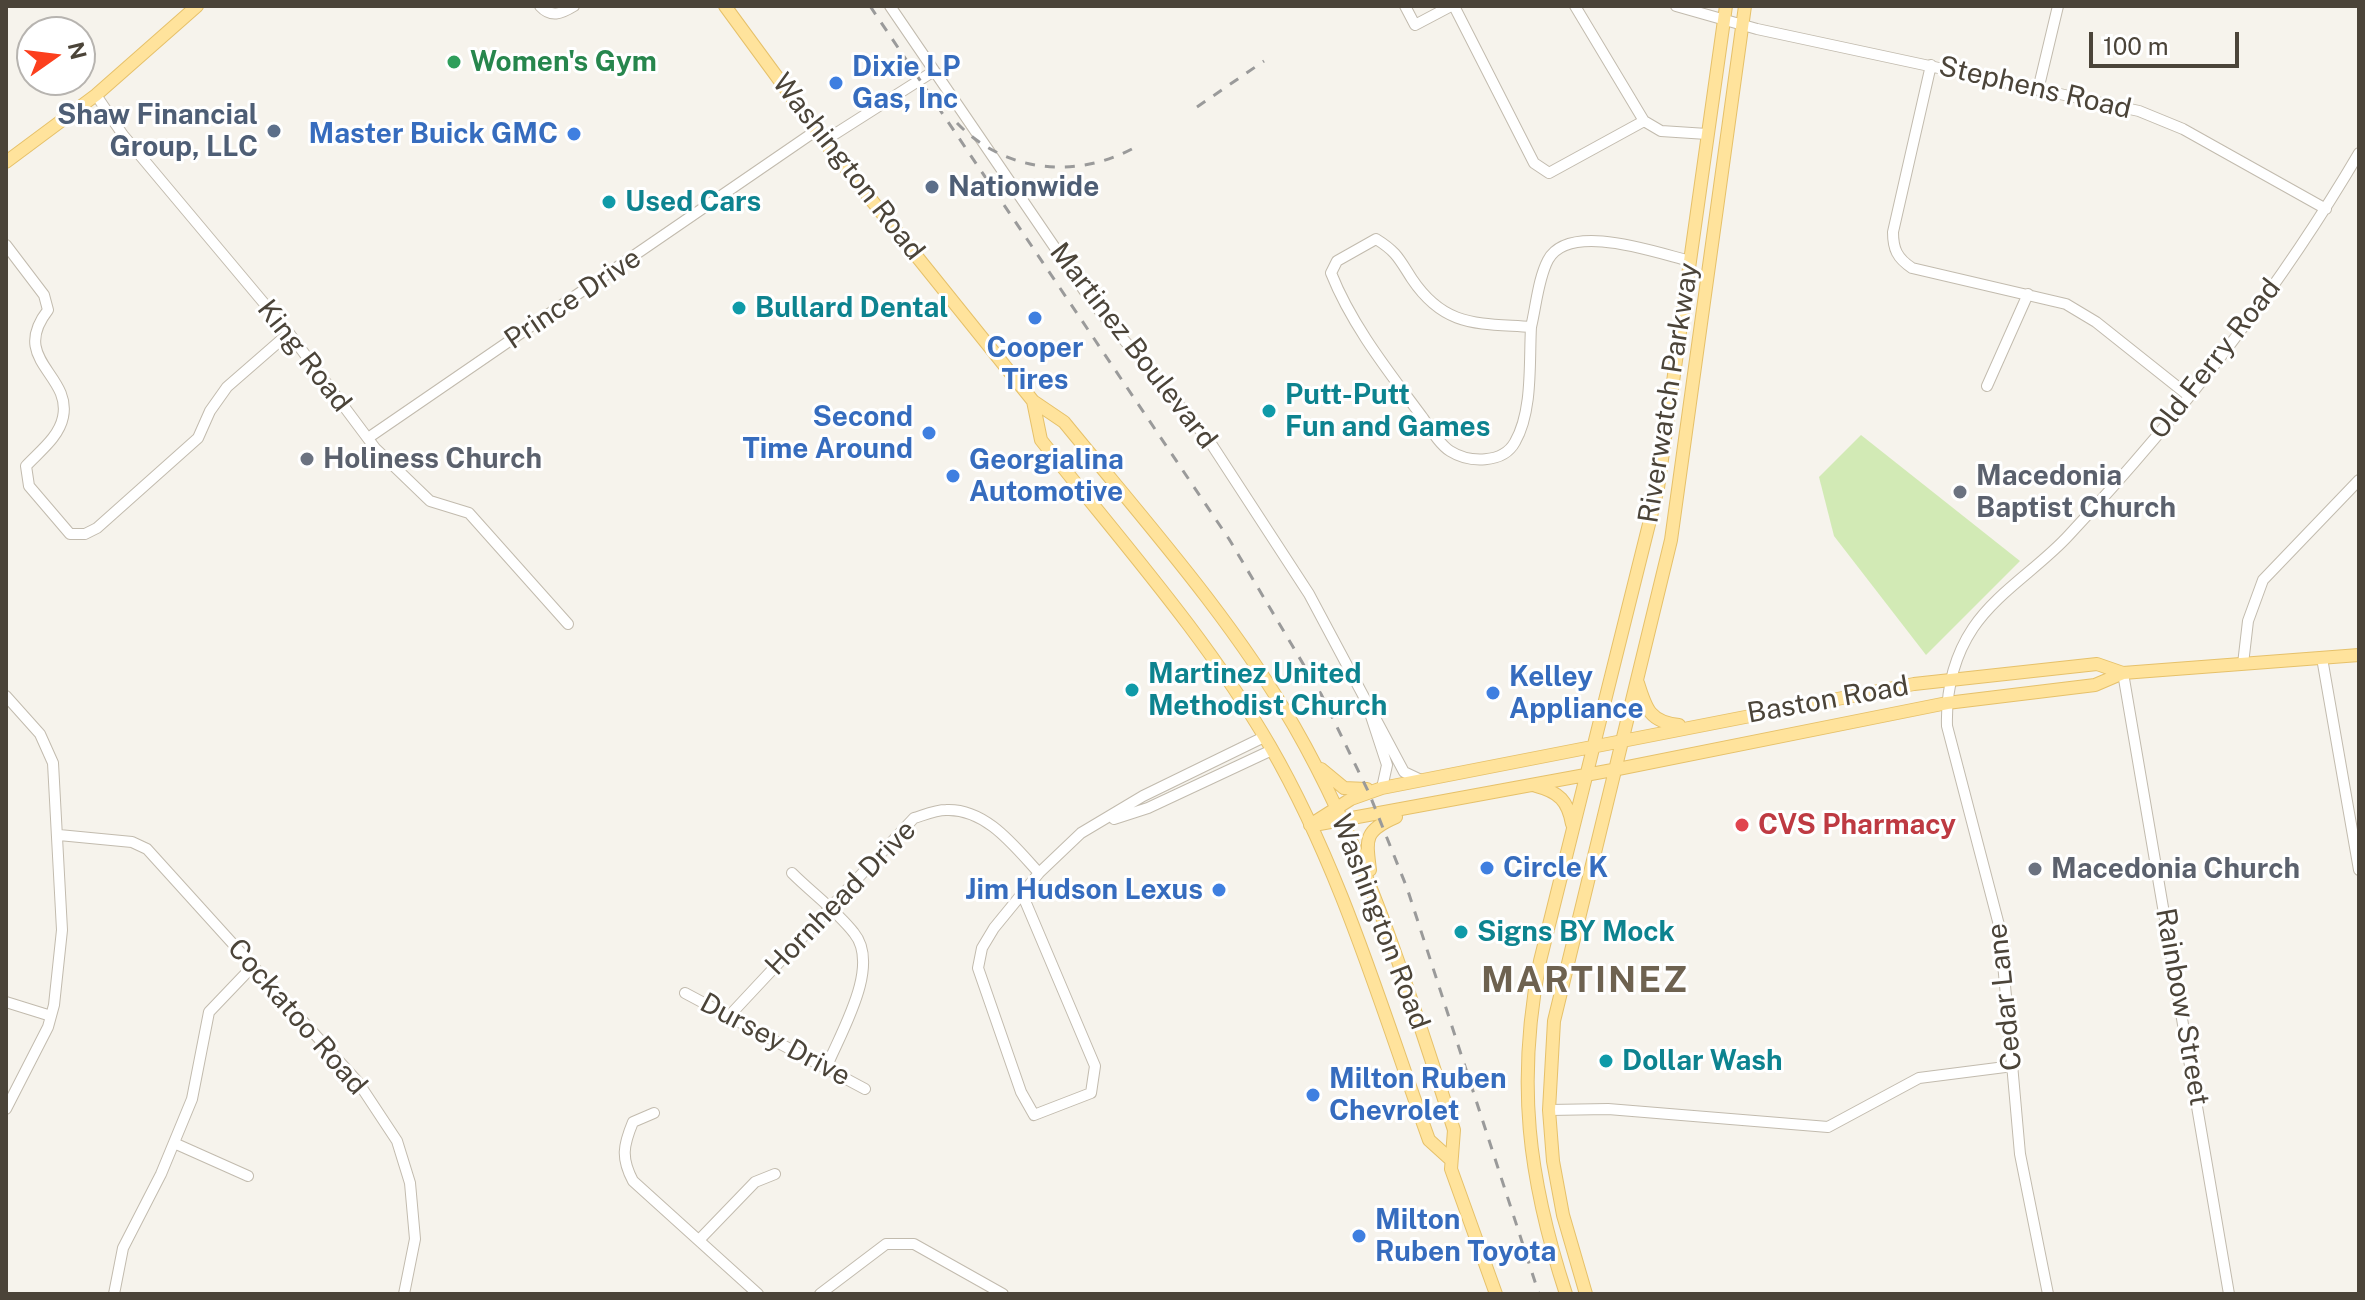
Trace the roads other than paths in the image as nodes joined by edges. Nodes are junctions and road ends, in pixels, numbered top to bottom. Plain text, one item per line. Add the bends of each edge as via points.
1 (197, 6) edge
2 (574, 6) edge
3 (725, 6) edge
4 (890, 6) edge
5 (1405, 6) edge
6 (1452, 6) edge
7 (1575, 6) edge
8 (1676, 6) edge
9 (1726, 6) edge
10 (1745, 6) edge
11 (2058, 6) edge
12 (543, 9) edge
13 (1725, 20) junction
14 (1742, 25) junction
15 (1931, 65) junction
16 (934, 71) junction
17 (2038, 90) junction
18 (96, 95) joint
19 (95, 96) edge
20 (1644, 121) junction
21 (1707, 134) junction
22 (820, 136) junction
23 (2359, 153) edge
24 (6, 162) edge
25 (2326, 209) junction
26 (6, 245) edge
27 (1690, 261) junction
28 (2028, 294) junction
29 (1531, 327) junction
30 (289, 333) junction
31 (1987, 386) dead end
32 (2189, 396) junction
33 (1033, 401) junction
34 (368, 438) junction
35 (2359, 480) edge
36 (568, 624) dead end
37 (2359, 655) edge
38 (2322, 658) junction
39 (2243, 664) junction
40 (2123, 673) junction
41 (1951, 679) junction
42 (1637, 681) junction
43 (1364, 694) junction
44 (6, 696) edge
45 (1947, 703) junction
46 (1686, 726) junction
47 (1264, 737) junction
48 (1624, 740) junction
49 (1593, 747) junction
50 (1272, 750) junction
51 (1314, 763) junction
52 (1618, 769) junction
53 (1586, 774) junction
54 (1421, 780) junction
55 (1529, 785) junction
56 (1382, 788) junction
57 (1337, 808) junction
58 (1407, 809) junction
59 (1343, 821) junction
60 (1100, 824) junction
61 (1310, 825) junction
62 (1573, 831) junction
63 (59, 835) junction
64 (2359, 870) edge
65 (792, 873) dead end
66 (1039, 873) junction
67 (1372, 886) junction
68 (1023, 896) junction
69 (827, 908) junction
70 (252, 967) junction
71 (1536, 981) junction
72 (1561, 986) junction
73 (685, 993) dead end
74 (6, 1002) edge
75 (730, 1015) junction
76 (51, 1016) junction
77 (827, 1066) junction
78 (2013, 1066) junction
79 (865, 1089) dead end
80 (6, 1109) edge
81 (1549, 1110) junction
82 (654, 1113) dead end
83 (174, 1143) junction
84 (1450, 1159) junction
85 (775, 1174) dead end
86 (248, 1176) dead end
87 (700, 1239) junction
88 (981, 1283) junction
89 (114, 1294) edge
90 (404, 1294) edge
91 (758, 1294) edge
92 (820, 1294) edge
93 (975, 1294) edge
94 (1003, 1294) edge
95 (1496, 1294) edge
96 (1566, 1294) edge
97 (1586, 1294) edge
98 (2048, 1294) edge
99 (2229, 1294) edge

1 - 18 main road
2 - 12 street via 557,14
3 - 22 main road, Washington Road
4 - 16 street, Martinez Boulevard
5 - 6 street via 1415,25
6 - 20 street via 1534,163 1549,173
7 - 20 street
8 - 13 street, Stephens Road
9 - 13 main road, Riverwatch Parkway
10 - 14 main road, Riverwatch Parkway
11 - 17 street
13 - 14 street, Stephens Road
13 - 21 main road, Riverwatch Parkway
14 - 15 street, Stephens Road
14 - 42 main road, Riverwatch Parkway via 1680,492
15 - 17 street, Stephens Road
15 - 28 street via 1893,247 1912,268
16 - 22 street, Prince Drive
16 - 43 street, Martinez Boulevard via 1084,291 1210,442 1309,594
17 - 25 street, Stephens Road via 2162,119
18 - 30 street, King Road via 123,135
19 - 24 main road
20 - 21 street via 1661,131
21 - 27 main road, Riverwatch Parkway
22 - 33 main road, Washington Road
22 - 34 street, Prince Drive
23 - 25 street, Old Ferry Road
25 - 32 street, Old Ferry Road via 2277,283
26 - 30 street via 44,295 48,310 35,327 34,346 56,384 64,415 54,437 26,466 29,486 70,534 97,528 198,438 227,387
27 - 29 street via 1605,241 1569,242 1549,259
27 - 49 main road, Riverwatch Parkway via 1658,488
28 - 31 street
28 - 32 street via 2083,312
29 - 29 street via 1449,317 1430,303 1398,253 1376,239 1337,261 1331,273 1383,363 1437,436 1449,451 1475,460 1496,458 1514,446 1523,426
30 - 34 street, King Road
32 - 41 street, Old Ferry Road via 2068,537 1974,626
33 - 47 main road, Washington Road via 1041,440 1201,641
33 - 51 main road, Washington Road via 1064,422 1225,621
34 - 36 street, King Road via 430,501 469,513
35 - 39 street via 2263,580 2248,621
37 - 38 main road, Baston Road
38 - 39 main road, Baston Road
38 - 64 street
39 - 40 main road, Baston Road
40 - 41 main road, Baston Road via 2097,664
40 - 45 main road via 2095,685
40 - 99 street, Rainbow Street
41 - 45 street, Old Ferry Road
41 - 46 main road, Baston Road
42 - 46 main road via 1647,711 1657,721
42 - 48 main road, Riverwatch Parkway
43 - 54 street, Martinez Boulevard via 1404,772
43 - 56 street, Martinez Boulevard via 1387,765
44 - 63 street via 40,734 53,763
45 - 52 main road
45 - 78 street, Cedar Lane via 1958,776 2000,929
46 - 48 main road, Baston Road
47 - 50 main road, Washington Road
47 - 60 street via 1143,796
48 - 49 main road, Baston Road
48 - 52 main road, Riverwatch Parkway
49 - 53 main road, Riverwatch Parkway
49 - 54 main road, Baston Road
50 - 60 street via 1148,808
50 - 61 main road, Washington Road
51 - 56 main road via 1344,788
51 - 57 main road, Washington Road
52 - 53 main road
52 - 72 main road, Riverwatch Parkway
53 - 55 main road
53 - 62 main road, Riverwatch Parkway
54 - 56 main road, Baston Road
55 - 58 main road
55 - 62 main road via 1551,790 1565,801
56 - 57 main road, Baston Road
57 - 59 main road, Washington Road
57 - 61 main road, Baston Road
58 - 59 main road
58 - 67 main road via 1369,837
59 - 61 main road
59 - 67 main road, Washington Road
60 - 66 street via 1081,833
61 - 84 main road, Washington Road via 1350,914 1429,1140
62 - 71 main road, Riverwatch Parkway
63 - 70 street, Cockatoo Road via 132,842 147,849
63 - 76 street via 62,930
65 - 69 street
66 - 68 street
66 - 69 street, Hornhead Drive via 975,815 946,810 914,818
67 - 84 main road, Washington Road via 1454,1130
68 - 68 street via 994,928 978,968 1034,1115 1091,1093 1095,1066
69 - 75 street, Hornhead Drive
69 - 77 street via 856,935 865,974
70 - 83 street via 209,1012 199,1074
70 - 90 street, Cockatoo Road via 358,1082 397,1141 410,1183 415,1239
71 - 72 main road
71 - 96 main road, Riverwatch Parkway via 1526,1052 1529,1144 1542,1217
72 - 81 main road, Riverwatch Parkway
73 - 75 street, Dursey Drive
74 - 76 street
75 - 77 street, Dursey Drive
76 - 80 street
77 - 79 street, Dursey Drive
78 - 81 street via 1919,1078 1828,1127 1608,1109
78 - 98 street, Cedar Lane via 2025,1183
81 - 97 main road, Riverwatch Parkway via 1561,1204
82 - 87 street via 633,1122 623,1161 633,1181
83 - 86 street
83 - 89 street via 123,1248
84 - 95 main road, Washington Road
85 - 87 street via 755,1182
87 - 91 street
88 - 92 street via 914,1244 886,1244
88 - 93 street
88 - 94 street

